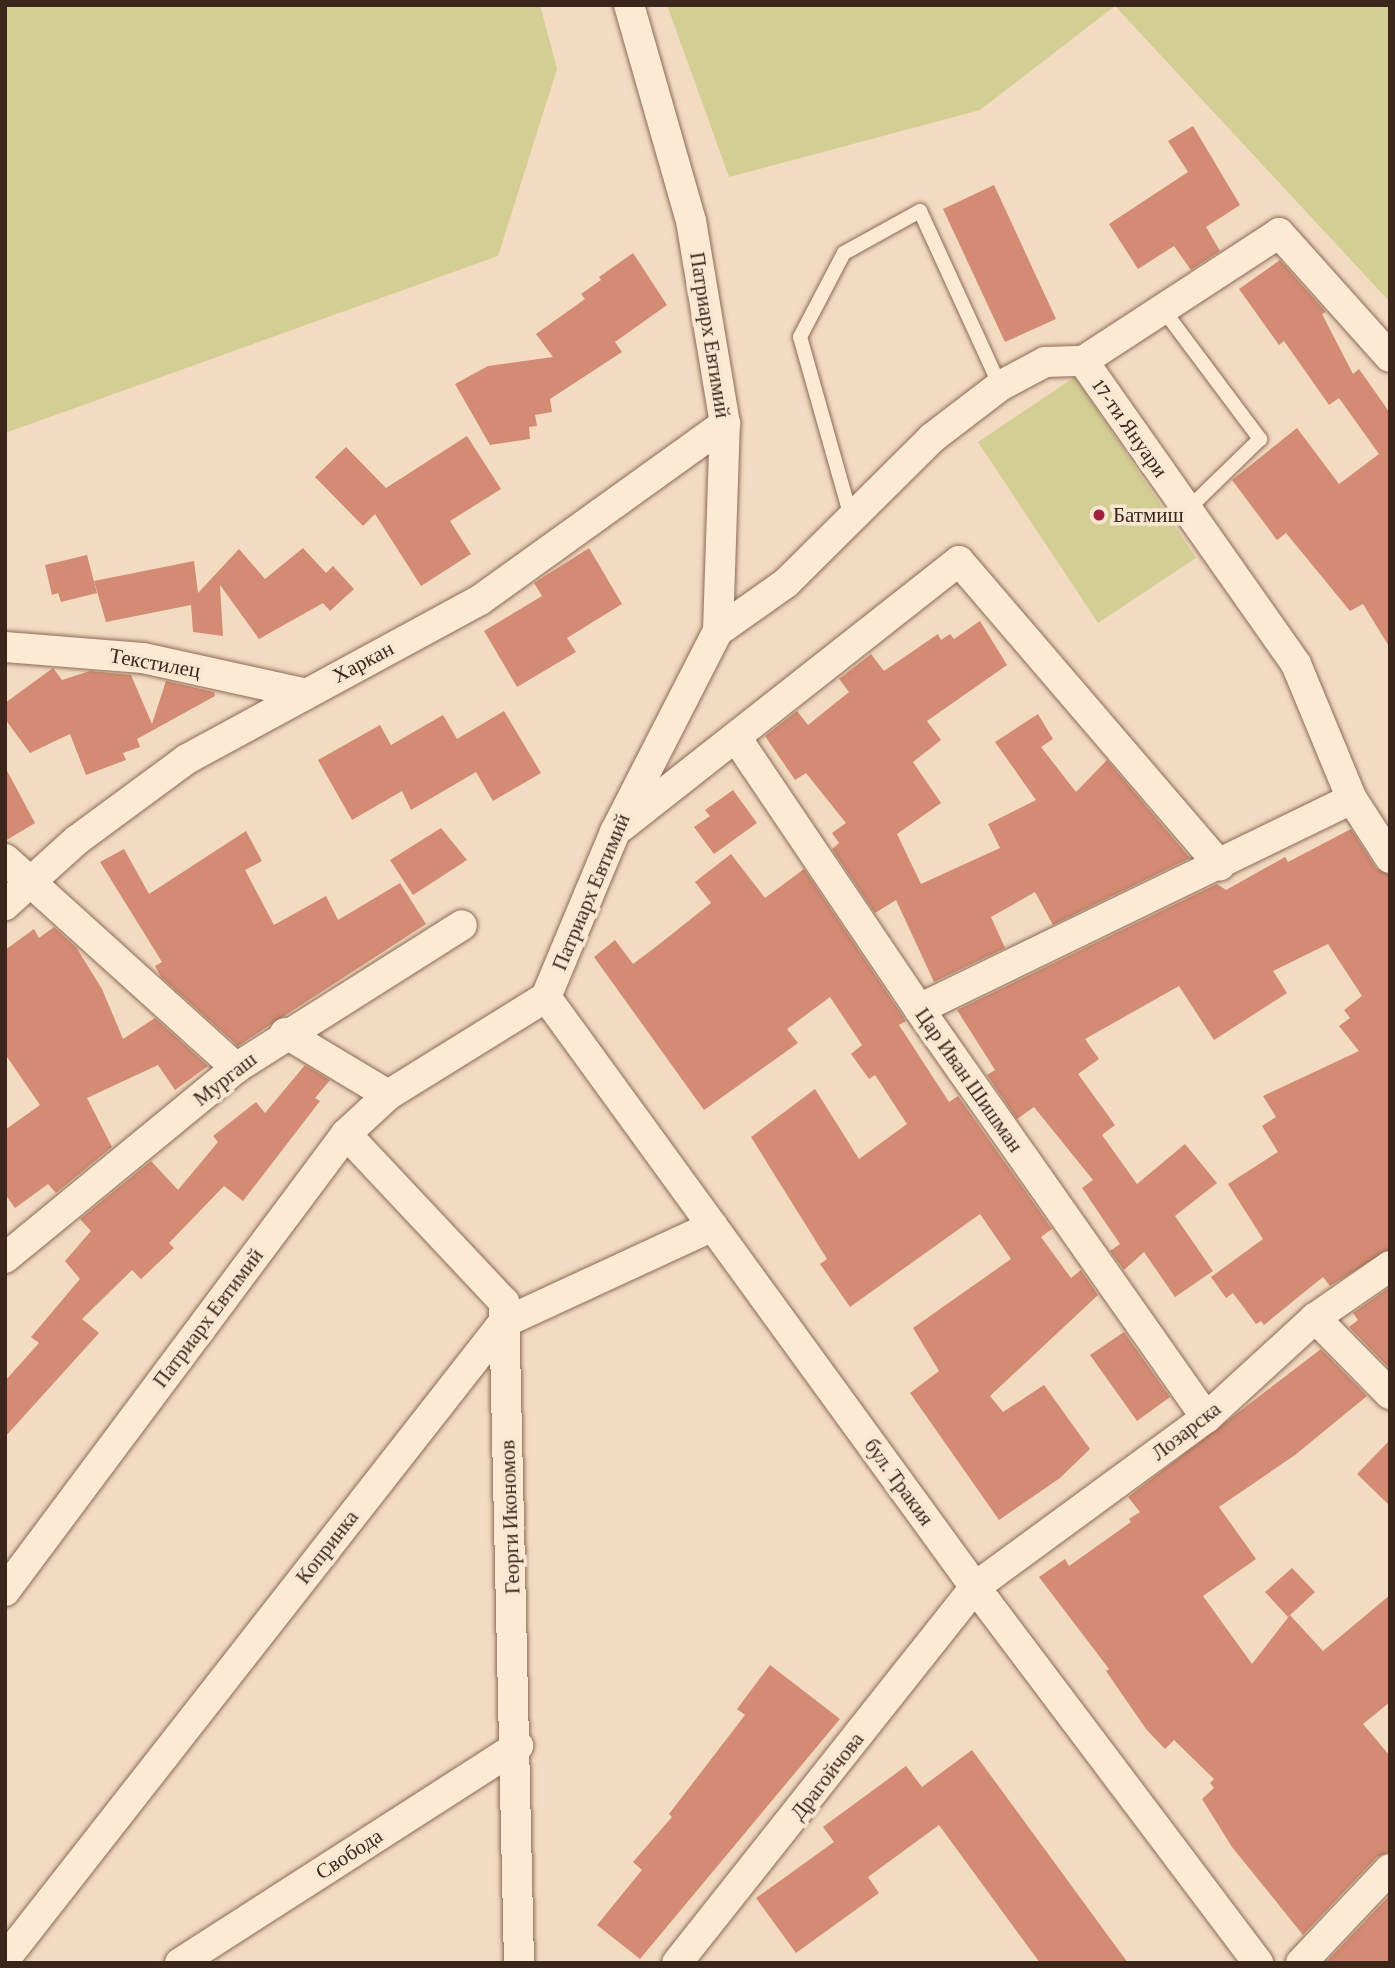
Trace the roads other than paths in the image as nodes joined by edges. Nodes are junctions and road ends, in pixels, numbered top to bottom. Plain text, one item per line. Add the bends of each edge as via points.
1 (629, 5) edge
2 (1163, 308) junction
3 (1390, 357) edge
4 (1083, 361) junction
5 (1000, 386) junction
6 (725, 424) junction
7 (1187, 510) junction
8 (851, 517) junction
9 (718, 631) junction
10 (5, 647) edge
11 (302, 693) junction
12 (737, 738) junction
13 (1352, 799) junction
14 (615, 832) junction
15 (1390, 858) edge
16 (5, 859) edge
17 (1220, 866) junction
18 (32, 881) junction
19 (5, 905) edge
20 (462, 925) dead end
21 (546, 997) junction
22 (919, 1009) junction
23 (285, 1033) junction
24 (236, 1068) junction
25 (388, 1095) junction
26 (345, 1134) junction
27 (713, 1226) junction
28 (5, 1258) edge
29 (1390, 1266) edge
30 (1315, 1318) junction
31 (503, 1323) junction
32 (1390, 1394) edge
33 (1206, 1418) junction
34 (975, 1587) junction
35 (5, 1591) edge
36 (518, 1746) junction
37 (1390, 1869) edge
38 (12, 1956) edge
39 (180, 1963) edge
40 (519, 1963) edge
41 (677, 1963) edge
42 (1258, 1963) edge
43 (1301, 1963) edge

1 - 6 street, Патриарх Евтимий via 691,221
2 - 3 street via 1279,233
2 - 4 street
2 - 7 lane via 1260,439
4 - 5 street, 17-ти Януари via 1045,362
4 - 7 street, 17-ти Януари
5 - 8 street, 17-ти Януари via 932,438
5 - 8 lane via 920,211 844,253 800,337
6 - 9 street, Патриарх Евтимий
6 - 11 street, Харкан via 480,600
7 - 13 street, 17-ти Януари via 1296,664
8 - 9 street, 17-ти Януари via 786,583
9 - 14 street, Патриарх Евтимий
10 - 11 street, Текстилец via 143,658
11 - 18 street, Харкан via 187,759 76,840
12 - 14 street
12 - 17 street via 959,561
12 - 22 street, Цар Иван Шишман
13 - 15 street, 17-ти Януари
13 - 17 street
14 - 21 street, Патриарх Евтимий
16 - 18 street
17 - 22 street
18 - 19 street, Харкан
18 - 24 street
20 - 23 street, Мургаш
21 - 25 street, Патриарх Евтимий
21 - 27 street, бул. Тракия
22 - 33 street, Цар Иван Шишман
23 - 24 street, Мургаш
23 - 25 street
24 - 28 street, Мургаш
25 - 26 street, Патриарх Евтимий
26 - 31 street, Георги Икономов via 504,1302
26 - 35 street, Патриарх Евтимий
27 - 31 street, Копринка
27 - 34 street, бул. Тракия
29 - 30 street, Лозарска
30 - 32 street
30 - 33 street, Лозарска
31 - 36 street, Георги Икономов
31 - 38 street, Копринка
33 - 34 street, Лозарска
34 - 41 street, Драгойчова
34 - 42 street, бул. Тракия
36 - 39 street, Свобода
36 - 40 street, Георги Икономов
37 - 43 street

